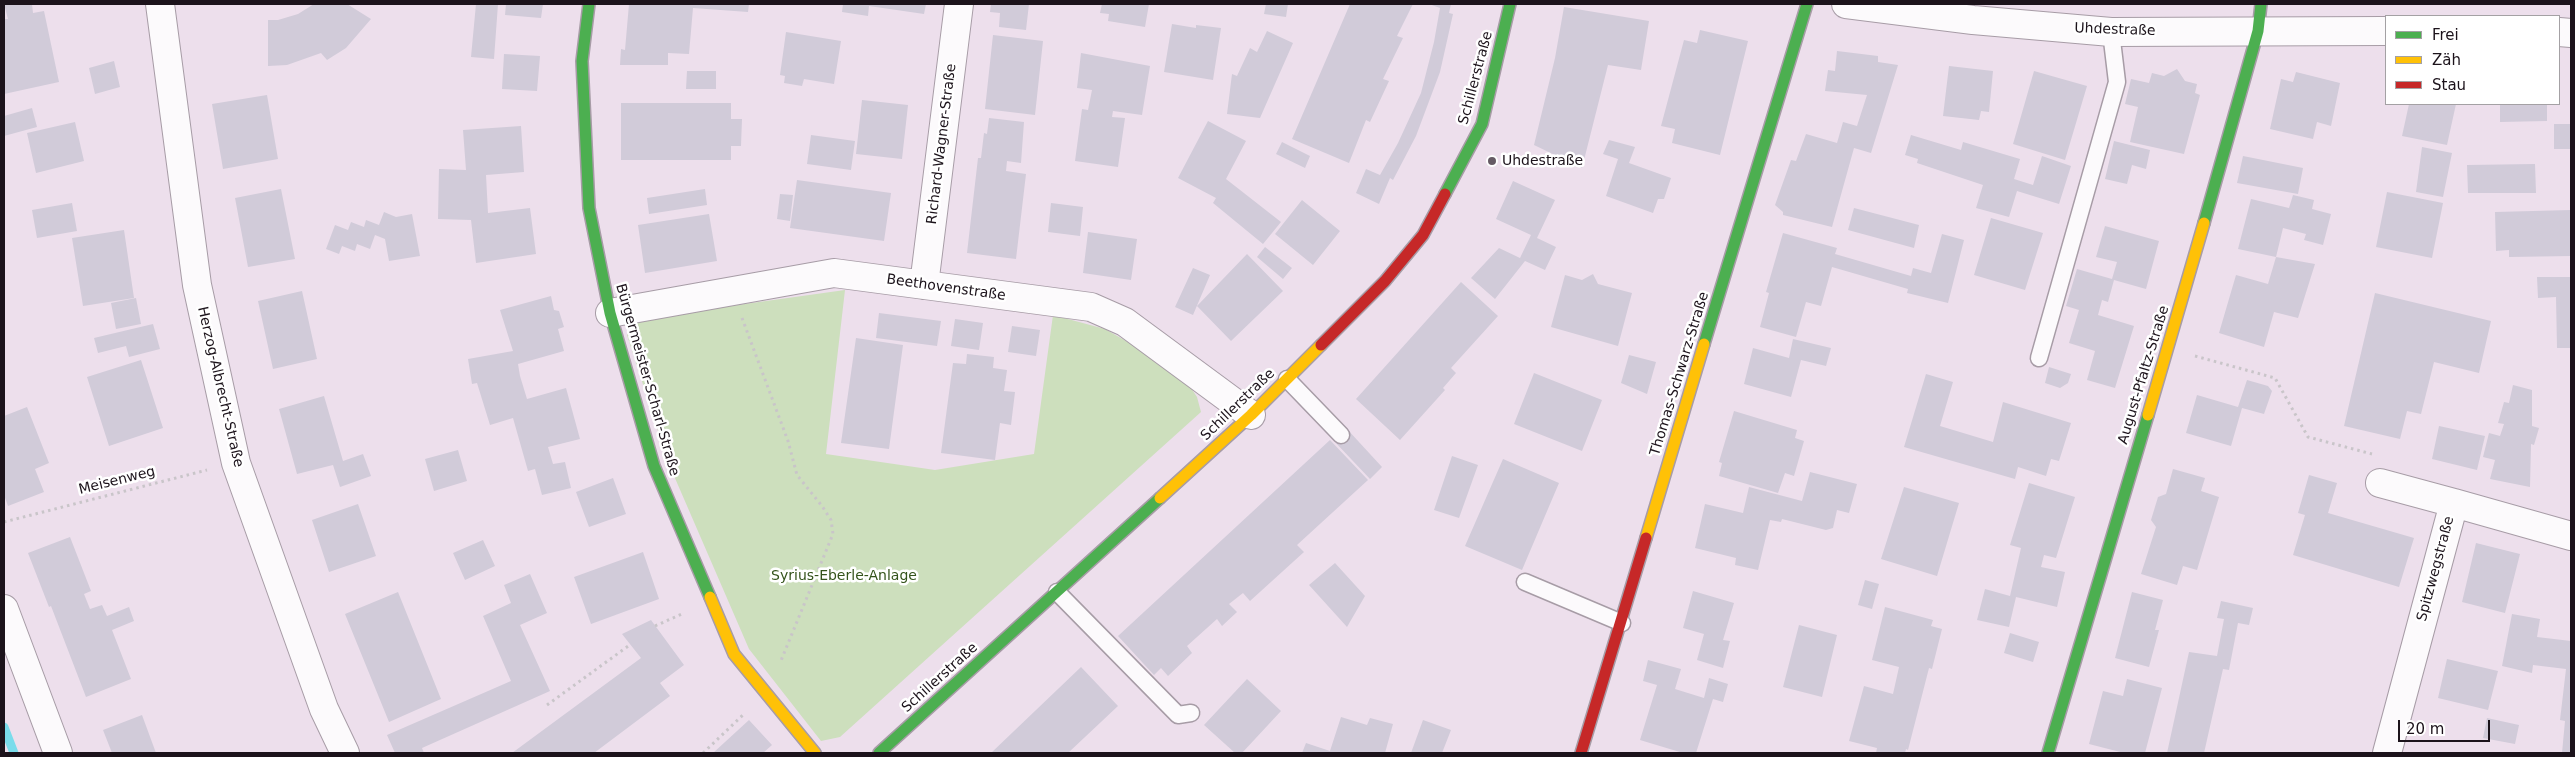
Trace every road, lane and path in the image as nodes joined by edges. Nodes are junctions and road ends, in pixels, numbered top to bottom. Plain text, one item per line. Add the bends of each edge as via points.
1 (160, 4) edge
2 (589, 4) edge
3 (959, 4) edge
4 (1510, 4) edge
5 (1807, 4) edge
6 (1846, 4) edge
7 (2261, 4) edge
8 (2258, 31) junction
9 (2111, 32) junction
10 (2385, 32) edge
11 (924, 285) junction
12 (732, 292) junction
13 (610, 313) junction
14 (2168, 349) junction
15 (2039, 358) dead end
16 (1287, 379) junction
17 (1251, 416) junction
18 (1341, 434) dead end
19 (2378, 456) dead end
20 (236, 462) junction
21 (2380, 483) dead end
22 (2454, 503) junction
23 (4, 522) edge
24 (2571, 536) edge
25 (1525, 582) dead end
26 (1057, 592) junction
27 (4, 609) edge
28 (1622, 623) junction
29 (631, 644) dead end
30 (766, 693) junction
31 (547, 705) dead end
32 (1191, 713) dead end
33 (58, 753) edge
34 (345, 753) edge
35 (703, 753) edge
36 (815, 753) edge
37 (879, 753) edge
38 (1581, 753) edge
39 (2048, 753) edge
40 (2387, 753) edge

1 - 20 street, Herzog-Albrecht-Straße via 197,285
2 - 13 street, Bürgermeister-Scharl-Straße via 582,62 589,208
3 - 11 street, Richard-Wagner-Straße
4 - 16 street, Schillerstraße via 1482,124 1423,234 1385,281
5 - 28 street, Thomas-Schwarz-Straße
6 - 9 street, Uhdestraße via 1972,20
7 - 8 street, August-Pfaltz-Straße
8 - 9 street, Uhdestraße
8 - 10 street, Uhdestraße
8 - 14 street, August-Pfaltz-Straße
9 - 15 lane via 2117,82
11 - 12 street, Beethovenstraße via 834,273
11 - 17 street, Beethovenstraße via 1091,307 1125,322
12 - 13 street, Beethovenstraße
12 - 30 path via 788,440 797,474 831,520 833,534 798,624
13 - 30 street, Bürgermeister-Scharl-Straße via 654,466 734,654
14 - 19 path via 2275,378 2308,437
14 - 39 street, August-Pfaltz-Straße
16 - 17 street, Schillerstraße
16 - 18 lane
17 - 26 street, Schillerstraße
20 - 23 path, Meisenweg
20 - 34 street, Herzog-Albrecht-Straße via 324,709
21 - 22 street
22 - 24 street, Spitzwegstraße
22 - 40 street, Spitzwegstraße
25 - 28 lane
26 - 32 lane via 1178,715
26 - 37 street, Schillerstraße
27 - 33 street
28 - 38 street, Thomas-Schwarz-Straße
29 - 31 path
30 - 35 path
30 - 36 street, Bürgermeister-Scharl-Straße

